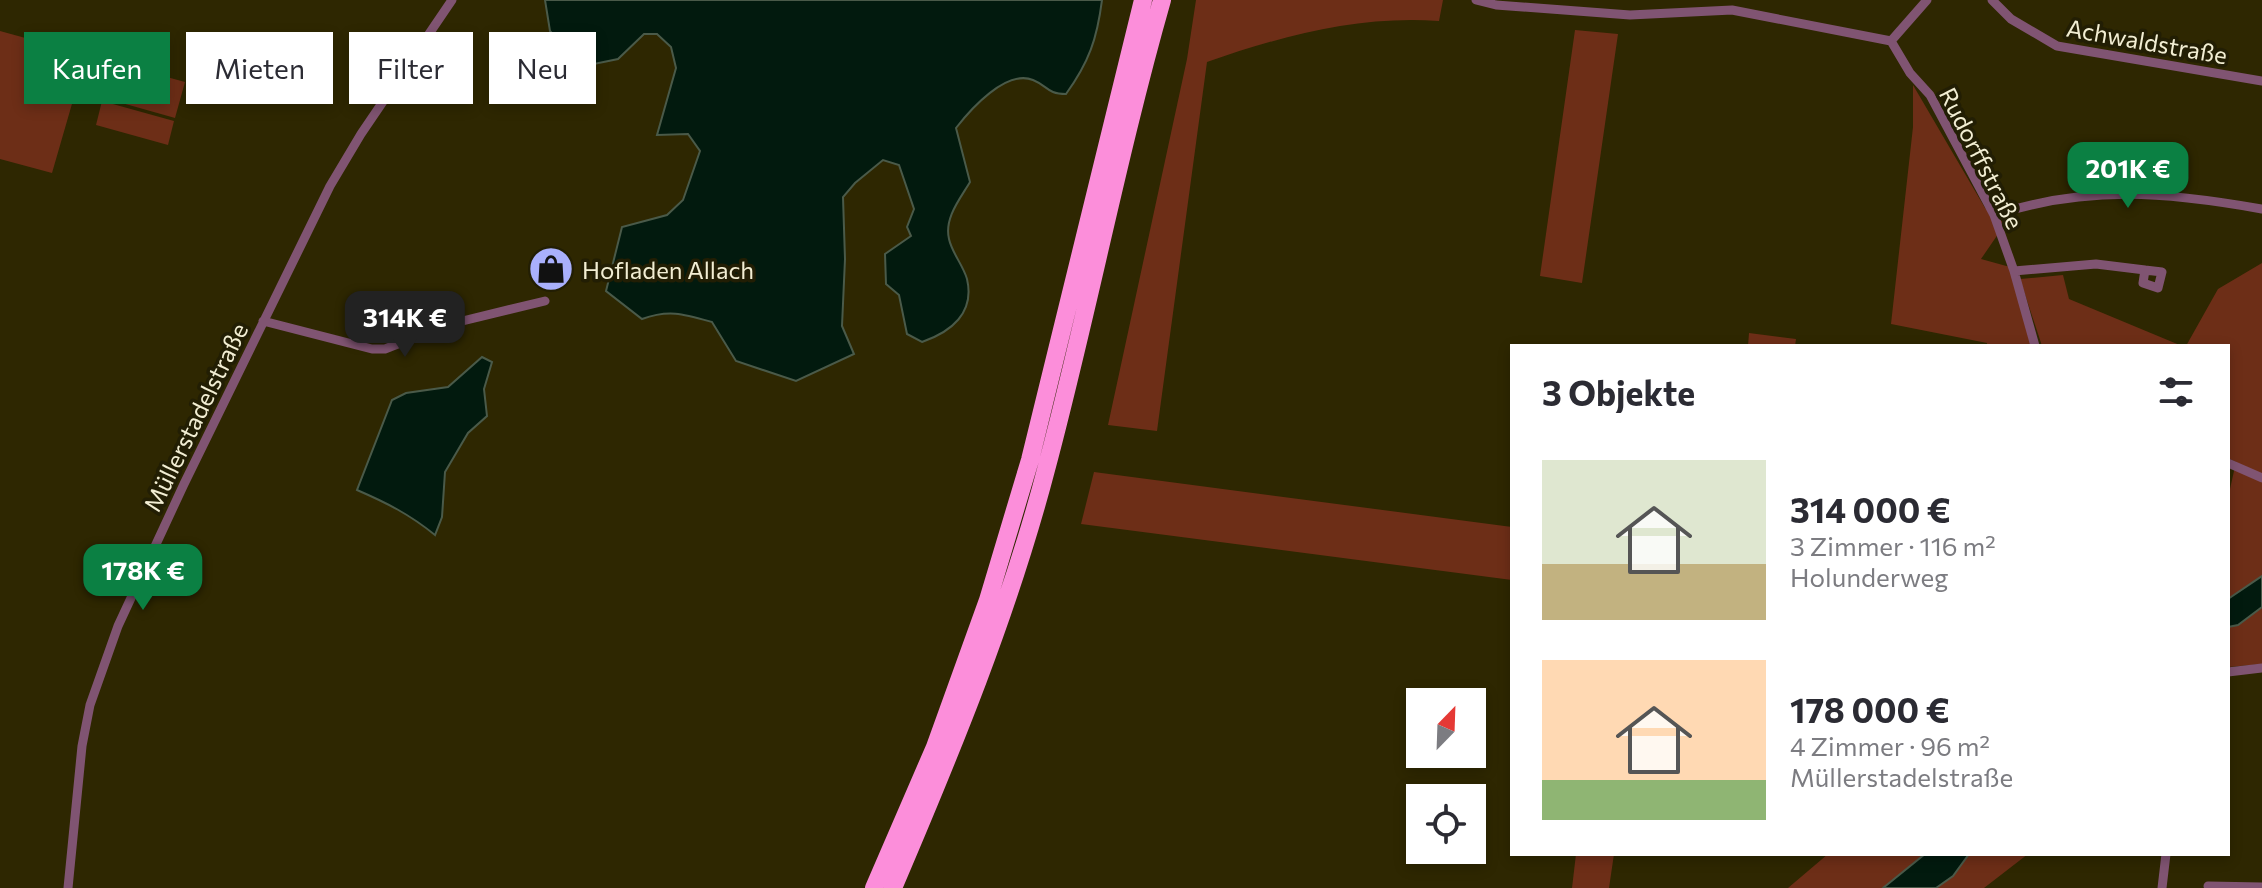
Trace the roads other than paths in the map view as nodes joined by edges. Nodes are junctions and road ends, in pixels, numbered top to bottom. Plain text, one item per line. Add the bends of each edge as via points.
1 (452, 0) edge
2 (1143, 0) edge
3 (1162, 0) edge
4 (1476, 0) edge
5 (1927, 0) edge
6 (1992, 0) edge
7 (1891, 41) junction
8 (2262, 81) edge
9 (2262, 209) edge
10 (1994, 215) junction
11 (2145, 270) dead end
12 (2014, 271) junction
13 (545, 301) dead end
14 (263, 321) junction
15 (2034, 344) edge
16 (2230, 464) edge
17 (2262, 478) edge
18 (2262, 668) edge
19 (2230, 672) edge
20 (2166, 856) edge
21 (2208, 886) edge
22 (2262, 887) edge
23 (68, 888) edge
24 (874, 888) edge
25 (893, 888) edge
26 (2162, 888) edge

1 - 14 street, Müllerstadelstraße via 342,165
2 - 24 highway via 1030,460 988,600 935,747
3 - 25 highway via 1047,468 954,748
4 - 7 street via 1630,15 1732,10
5 - 7 street
6 - 8 street, Achwaldstraße via 2011,19 2057,46
7 - 10 street, Rudorffstraße via 1930,95
9 - 10 street via 2128,193 2058,198
10 - 12 street, Rudorffstraße
11 - 12 street via 2096,264
12 - 15 street, Rudorffstraße
13 - 14 street via 446,325 385,349
14 - 23 street, Müllerstadelstraße via 118,626 90,705
16 - 17 street
18 - 19 street
20 - 26 street
21 - 22 street

